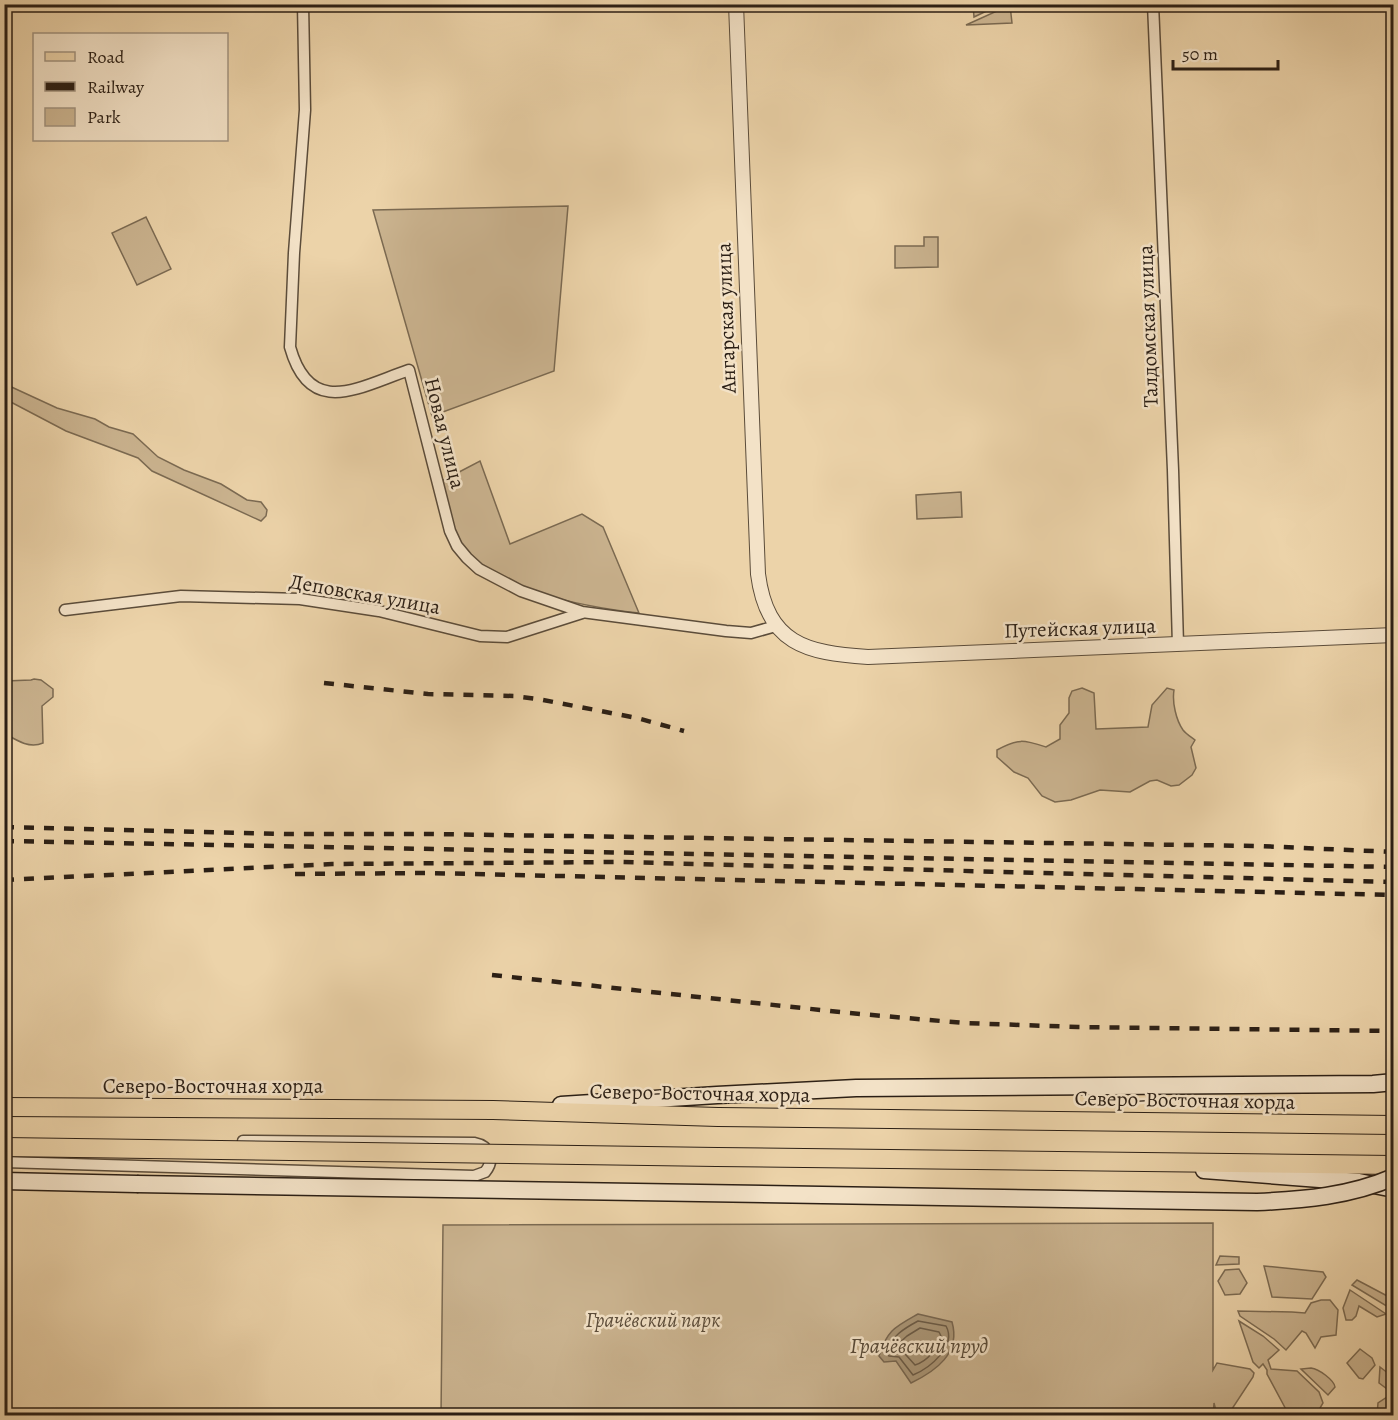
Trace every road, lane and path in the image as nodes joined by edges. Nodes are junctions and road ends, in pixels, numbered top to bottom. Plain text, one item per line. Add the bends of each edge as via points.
1 (303, 4) edge
2 (736, 4) edge
3 (1153, 4) edge
4 (65, 610) dead end
5 (582, 612) junction
6 (776, 626) junction
7 (1394, 635) edge
8 (1178, 645) junction
9 (1394, 1082) edge
10 (4, 1107) edge
11 (493, 1110) junction
12 (1394, 1125) edge
13 (4, 1140) edge
14 (4, 1147) edge
15 (4, 1162) edge
16 (1108, 1162) junction
17 (1394, 1165) edge
18 (1394, 1177) edge
19 (4, 1181) edge
20 (1394, 1189) edge

1 - 5 street, Новая улица via 305,110 294,253 290,347 294,362 314,387 327,393 343,392 409,370 457,546 497,579
2 - 6 street, Ангарская улица via 758,574 761,594
3 - 8 street, Талдомская улица
4 - 5 street, Деповская улица via 181,596 300,599 379,611 480,636 507,637
5 - 6 street, Новая улица via 734,632 751,633
6 - 8 street, Путейская улица via 813,651 839,656
7 - 8 street, Путейская улица
9 - 11 main road via 856,1088
10 - 11 main road, Северо-Восточная хорда
11 - 12 main road, Северо-Восточная хорда via 718,1117
13 - 15 street via 474,1143 485,1147 491,1157 489,1168 474,1176
14 - 16 main road, bridge
16 - 17 main road
16 - 20 main road via 1359,1182
18 - 19 main road, bridge via 1366,1188 1310,1199 1257,1202

